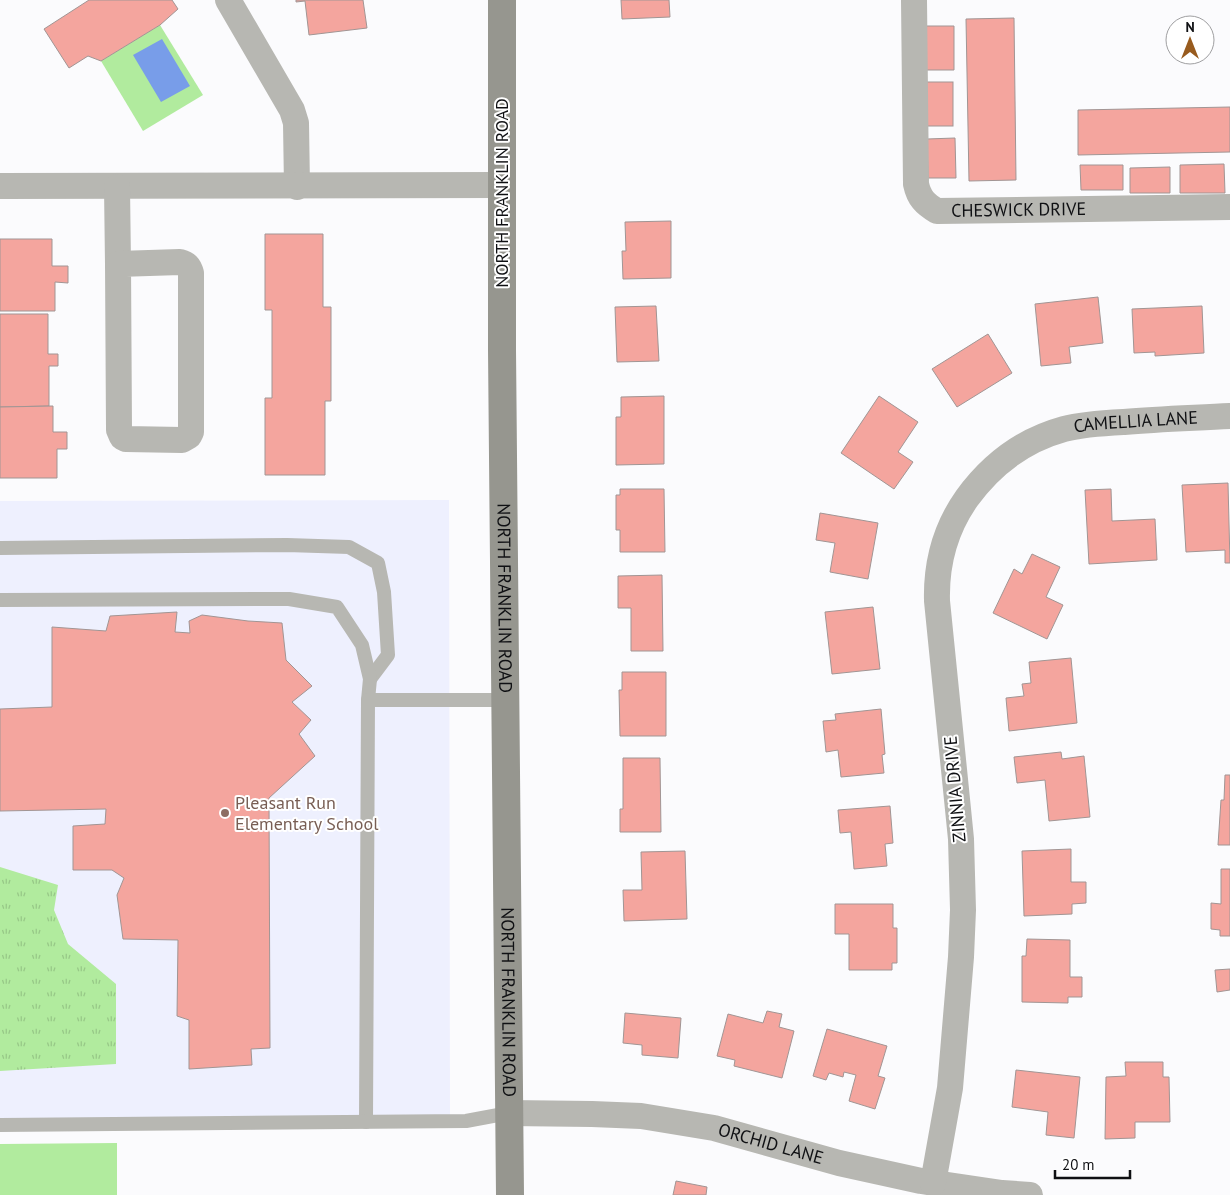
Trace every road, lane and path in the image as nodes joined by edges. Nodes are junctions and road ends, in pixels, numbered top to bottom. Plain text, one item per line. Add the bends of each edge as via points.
1 (228, 0) edge
2 (502, 0) edge
3 (914, 0) edge
4 (0, 186) edge
5 (502, 186) junction
6 (118, 187) junction
7 (297, 187) junction
8 (1230, 207) edge
9 (118, 264) junction
10 (1230, 416) edge
11 (1043, 436) joint
12 (0, 548) edge
13 (0, 600) edge
14 (370, 679) junction
15 (368, 700) junction
16 (505, 700) junction
17 (510, 1113) junction
18 (366, 1122) junction
19 (0, 1125) edge
20 (933, 1183) junction
21 (510, 1195) edge
22 (1030, 1195) edge

1 - 7 street via 292,110 296,123
2 - 5 main road, NORTH FRANKLIN ROAD
3 - 8 street, CHESWICK DRIVE via 916,184 921,198 929,207 937,211
4 - 6 street
5 - 7 street
5 - 16 main road, NORTH FRANKLIN ROAD
6 - 7 street
6 - 9 street
9 - 9 street via 120,434 126,439 182,440 192,429 190,268 180,262
10 - 11 street, CAMELLIA LANE via 1088,425
11 - 20 street, ZINNIA DRIVE via 1003,460 971,494 948,532 939,568 937,601 960,831 963,910 950,1088
12 - 14 lane via 287,544 349,547 378,563 384,592 388,655
13 - 14 lane via 289,599 336,607 362,645
14 - 15 lane
15 - 16 lane
15 - 18 lane
16 - 17 main road, NORTH FRANKLIN ROAD
17 - 18 lane via 466,1121
17 - 20 street, ORCHID LANE via 641,1116 690,1124 839,1163
17 - 21 main road, NORTH FRANKLIN ROAD
18 - 19 lane
20 - 22 street, ORCHID LANE

